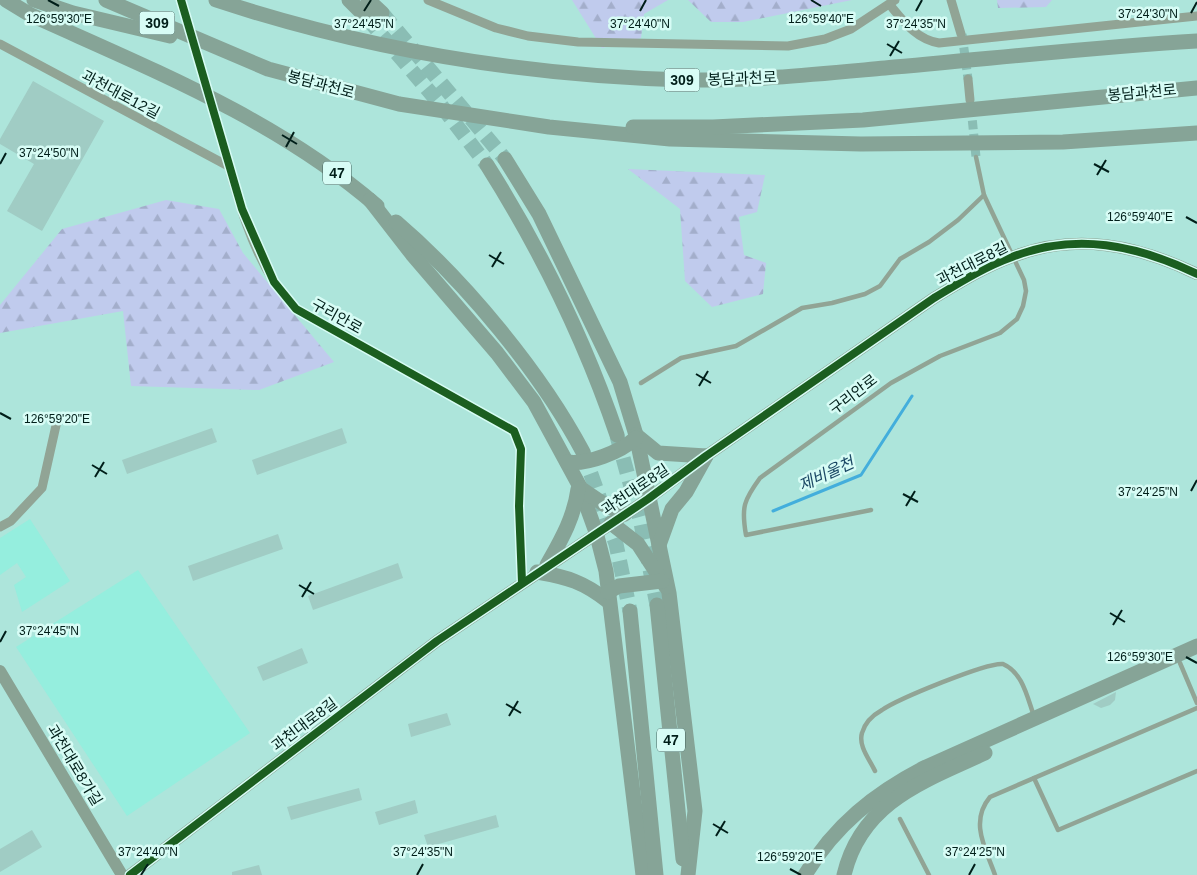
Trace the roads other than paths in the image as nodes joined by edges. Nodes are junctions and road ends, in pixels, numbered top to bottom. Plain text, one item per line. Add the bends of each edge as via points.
1 (6, 0) edge
2 (34, 0) edge
3 (106, 0) edge
4 (216, 0) edge
5 (349, 0) edge
6 (368, 0) edge
7 (428, 0) edge
8 (951, 0) edge
9 (892, 2) edge
10 (382, 13) tunnel mouth
11 (1197, 16) edge
12 (367, 18) tunnel mouth
13 (962, 34) tunnel mouth
14 (1197, 36) edge
15 (1197, 41) edge
16 (1156, 43) junction
17 (0, 44) edge
18 (208, 45) junction
19 (968, 79) tunnel mouth
20 (1197, 88) edge
21 (970, 100) tunnel mouth
22 (218, 125) tunnel mouth
23 (549, 127) junction
24 (1197, 133) edge
25 (976, 157) tunnel mouth
26 (505, 159) tunnel mouth
27 (487, 166) tunnel mouth
28 (230, 167) junction
29 (984, 195) junction
30 (370, 200) junction
31 (1012, 256) junction
32 (1197, 274) edge
33 (641, 383) dead end
34 (58, 421) dead end
35 (616, 435) tunnel mouth
36 (636, 437) junction
37 (583, 452) tunnel mouth
38 (706, 456) junction
39 (567, 462) junction
40 (579, 487) junction
41 (648, 499) junction
42 (871, 510) dead end
43 (625, 514) junction
44 (611, 523) junction
45 (0, 527) edge
46 (596, 532) junction
47 (659, 545) junction
48 (542, 568) junction
49 (522, 582) junction
50 (666, 587) junction
51 (608, 597) junction
52 (657, 604) tunnel mouth
53 (630, 611) tunnel mouth
54 (1197, 646) edge
55 (1197, 655) edge
56 (1180, 663) junction
57 (0, 671) edge
58 (1197, 703) edge
59 (1197, 708) edge
60 (1035, 720) junction
61 (876, 771) dead end
62 (1197, 771) edge
63 (1034, 778) junction
64 (925, 780) junction
65 (900, 819) dead end
66 (849, 820) junction
67 (122, 875) edge
68 (130, 875) edge
69 (643, 875) edge
70 (656, 875) edge
71 (686, 875) edge
72 (805, 875) edge
73 (814, 875) edge
74 (844, 875) edge
75 (852, 875) edge
76 (929, 875) edge
77 (995, 875) edge

1 - 30 highway, 47 via 29,14 192,88 262,125 313,156
2 - 18 highway via 74,13
3 - 18 highway, 봉담과천로 / 309
4 - 16 highway, 봉담과천로 / 309 via 277,20 434,56 581,74 688,80 810,75
5 - 12 highway
6 - 10 highway
7 - 9 street via 496,28 528,36 637,45 788,46 825,39 851,29
8 - 13 street
9 - 11 street via 915,33 926,41 939,43
14 - 16 highway, 봉담과천로
15 - 16 highway, 봉담과천로 / 309
17 - 28 street, 과천대로12길
18 - 23 highway, 봉담과천로 / 309 via 268,69 399,104
19 - 21 street
20 - 23 highway, 봉담과천로 / 309 via 802,124
22 - 28 street, 구리안로
23 - 24 highway, 봉담과천로 via 670,139 861,144 1063,142
25 - 29 lane, 구리안로
26 - 36 highway via 539,214 620,382
27 - 35 highway via 558,293 594,372
28 - 49 street, 구리안로 via 258,249 274,282 296,309 514,431 521,449
29 - 31 lane, 구리안로
29 - 33 lane via 958,220 900,259 880,286 865,294 802,308 736,346 680,358
30 - 37 highway, 47 via 404,229 475,302 549,395
30 - 39 highway via 534,402
31 - 32 street, 과천대로8길 via 1056,244 1092,244 1137,249
31 - 38 street, 과천대로8길 via 934,298
31 - 42 lane, 구리안로 via 1026,291 1017,319 1000,333 940,356 891,383 760,478 746,497 742,514 746,535
34 - 45 street via 42,488 11,521
36 - 38 highway via 658,453
36 - 39 highway via 627,447 578,464
36 - 41 highway
38 - 41 street, 과천대로8길
38 - 47 highway via 686,492 672,509
39 - 40 highway
40 - 43 highway
40 - 46 highway
40 - 48 highway via 575,511 566,532
41 - 43 street, 과천대로8길
41 - 47 highway
43 - 44 street, 과천대로8길
44 - 46 street, 과천대로8길
44 - 50 highway via 638,544
46 - 48 street, 과천대로8길
46 - 51 highway via 603,556
47 - 50 highway
48 - 49 street, 과천대로8길
48 - 51 highway via 571,578
49 - 68 street, 과천대로8길 via 436,641
50 - 51 highway via 619,586
50 - 71 highway via 696,811
51 - 69 highway
52 - 71 highway, 47
53 - 70 highway, 47
54 - 60 highway
55 - 56 highway
56 - 58 lane
56 - 64 highway
57 - 67 street, 과천대로8가길
59 - 63 lane
60 - 61 lane via 1018,675 1003,664 990,665 875,714 865,726 861,742
60 - 66 highway via 909,776 876,796
62 - 63 lane via 1058,830
63 - 77 lane via 994,795 983,807 979,830
64 - 74 highway via 893,799 869,822 852,847
64 - 75 highway via 890,809 869,832
65 - 76 lane
66 - 72 highway via 826,844
66 - 73 highway via 829,844

